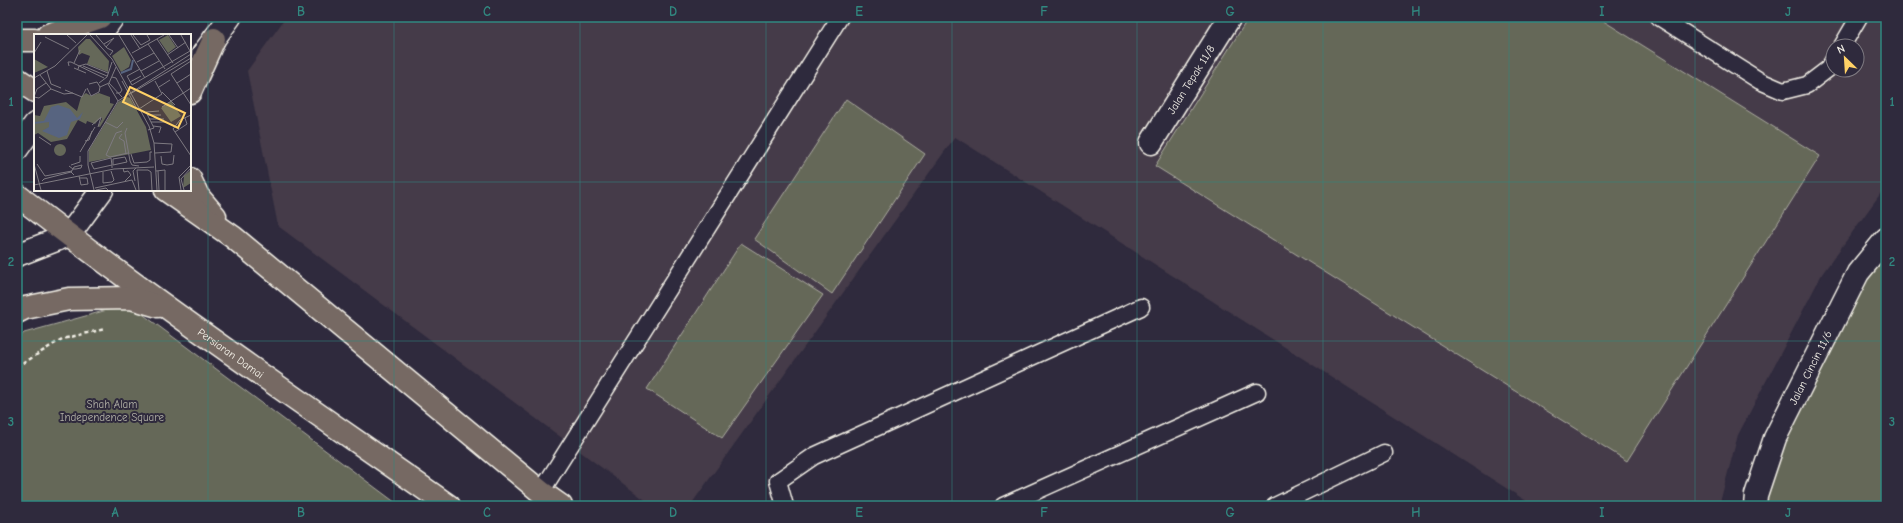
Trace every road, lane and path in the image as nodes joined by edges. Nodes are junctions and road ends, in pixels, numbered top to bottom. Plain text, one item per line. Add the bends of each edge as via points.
1 (100, 17) edge
2 (113, 17) edge
3 (230, 17) edge
4 (840, 17) edge
5 (1230, 17) edge
6 (1659, 17) edge
7 (1859, 17) edge
8 (51, 34) edge
9 (101, 34) edge
10 (1847, 38) edge
11 (214, 39) junction
12 (17, 40) edge
13 (34, 40) edge
14 (191, 70) edge
15 (1825, 71) edge
16 (17, 79) edge
17 (34, 90) edge
18 (191, 90) edge
19 (34, 125) edge
20 (1151, 143) dead end
21 (17, 149) edge
22 (191, 181) edge
23 (101, 191) edge
24 (167, 191) edge
25 (17, 195) edge
26 (69, 235) junction
27 (232, 237) junction
28 (1886, 239) edge
29 (17, 255) edge
30 (1141, 307) dead end
31 (170, 309) junction
32 (17, 312) edge
33 (113, 327) dead end
34 (17, 367) edge
35 (1257, 392) dead end
36 (1384, 453) dead end
37 (541, 492) junction
38 (449, 506) edge
39 (561, 506) edge
40 (785, 506) edge
41 (1003, 506) edge
42 (1275, 506) edge
43 (1755, 506) edge

1 - 8 main road
2 - 9 street
3 - 11 street
4 - 37 lane
5 - 20 street, Jalan Tepak 11/8
6 - 15 lane via 1760,81 1784,91 1807,85
7 - 10 lane
11 - 14 street
11 - 18 main road
12 - 13 main road
16 - 17 main road
19 - 21 street
22 - 27 main road via 198,196
23 - 26 street
24 - 27 main road
25 - 26 main road, Persiaran Damai
26 - 29 street
26 - 31 main road, Persiaran Damai
27 - 37 main road
28 - 43 street, Jalan Cincin 11/6 via 1858,273 1776,438 1756,495
30 - 40 lane via 814,456 778,481
31 - 32 main road via 131,298 69,298
31 - 38 main road, Persiaran Damai
33 - 34 path via 62,339
35 - 41 lane
36 - 42 lane
37 - 39 main road

